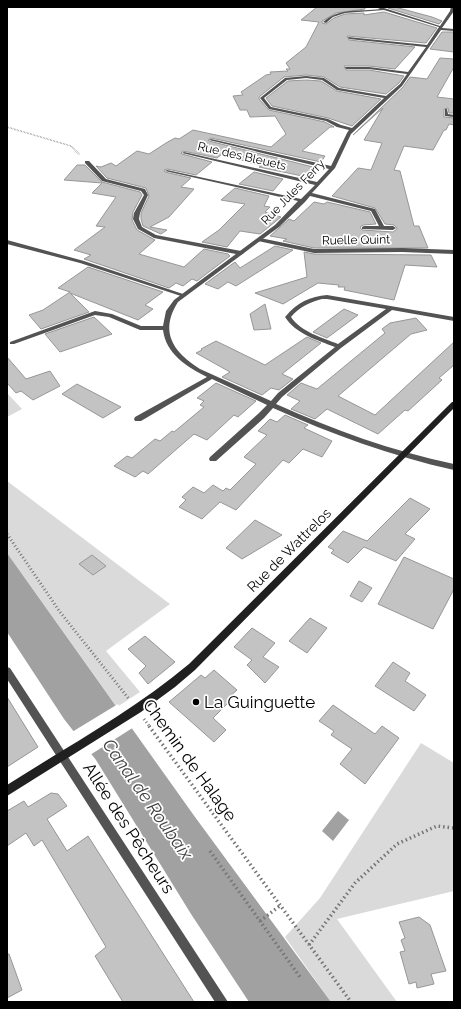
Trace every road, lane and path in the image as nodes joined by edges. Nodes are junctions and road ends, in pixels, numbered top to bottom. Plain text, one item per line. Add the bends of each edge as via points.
1 (378, 7) edge
2 (453, 8) edge
3 (383, 9) junction
4 (325, 22) dead end
5 (440, 28) junction
6 (454, 30) edge
7 (349, 38) dead end
8 (428, 46) junction
9 (346, 68) dead end
10 (410, 73) junction
11 (388, 98) junction
12 (446, 110) dead end
13 (454, 116) edge
14 (7, 127) edge
15 (352, 130) junction
16 (211, 140) dead end
17 (184, 153) dead end
18 (87, 162) joint
19 (333, 168) junction
20 (167, 171) dead end
21 (319, 184) junction
22 (309, 194) junction
23 (302, 201) junction
24 (364, 228) dead end
25 (382, 228) junction
26 (393, 228) dead end
27 (260, 240) junction
28 (7, 242) edge
29 (454, 252) edge
30 (241, 254) junction
31 (183, 295) junction
32 (390, 308) junction
33 (454, 319) edge
34 (165, 328) junction
35 (12, 343) dead end
36 (339, 347) junction
37 (211, 377) junction
38 (272, 404) junction
39 (454, 404) edge
40 (138, 419) dead end
41 (403, 456) junction
42 (213, 459) dead end
43 (454, 467) edge
44 (7, 534) edge
45 (7, 671) edge
46 (137, 709) junction
47 (62, 757) junction
48 (7, 791) edge
49 (454, 828) edge
50 (210, 851) dead end
51 (281, 905) junction
52 (260, 921) junction
53 (309, 945) junction
54 (300, 977) dead end
55 (222, 1002) edge
56 (351, 1002) edge

1 - 3 street
2 - 5 street, Rue Jules Ferry
3 - 4 street via 368,13 339,12
3 - 5 street
5 - 6 street
5 - 8 street, Rue Jules Ferry
7 - 8 street
8 - 10 street, Rue Jules Ferry
9 - 10 street
10 - 11 street, Rue Jules Ferry
11 - 15 street, Rue Jules Ferry
11 - 15 street via 338,89 323,79 303,77 286,79 262,98 270,108 328,120
12 - 13 street via 446,115
14 - 18 path via 72,146
15 - 19 street, Rue Jules Ferry
16 - 19 street
17 - 21 street, Rue des Bleuets
18 - 30 street via 104,180 143,190 146,195 136,220 140,228 154,236
19 - 21 street, Rue Jules Ferry
20 - 23 street
21 - 22 street, Rue Jules Ferry
22 - 23 street, Rue Jules Ferry
22 - 25 street via 374,210
23 - 27 street, Rue Jules Ferry
24 - 25 street
25 - 26 street
27 - 29 street, Ruelle Quint via 314,251
27 - 30 street, Rue Jules Ferry
28 - 31 street via 82,262
30 - 31 street, Rue Jules Ferry
31 - 34 street, Rue Jules Ferry via 169,310
32 - 33 street
32 - 36 street
32 - 36 street via 320,297 307,301 288,317 292,325
34 - 35 street via 140,328 110,315 95,313
34 - 37 street via 168,342 180,358
36 - 38 street
37 - 38 street
37 - 40 street
38 - 41 street via 337,433
38 - 42 street
39 - 41 street, Rue de Wattrelos
41 - 43 street
41 - 46 street, Rue de Wattrelos via 192,667
44 - 46 path, Chemin de Halage via 60,612
45 - 47 street, Allée des Pêcheurs
46 - 47 street, Rue de Wattrelos
46 - 51 path, Chemin de Halage
47 - 48 street
47 - 55 street, Allée des Pêcheurs
49 - 53 path via 437,826 397,844 355,883
50 - 52 path
51 - 52 path
51 - 53 path, Chemin de Halage
52 - 54 path
53 - 56 path, Chemin de Halage

